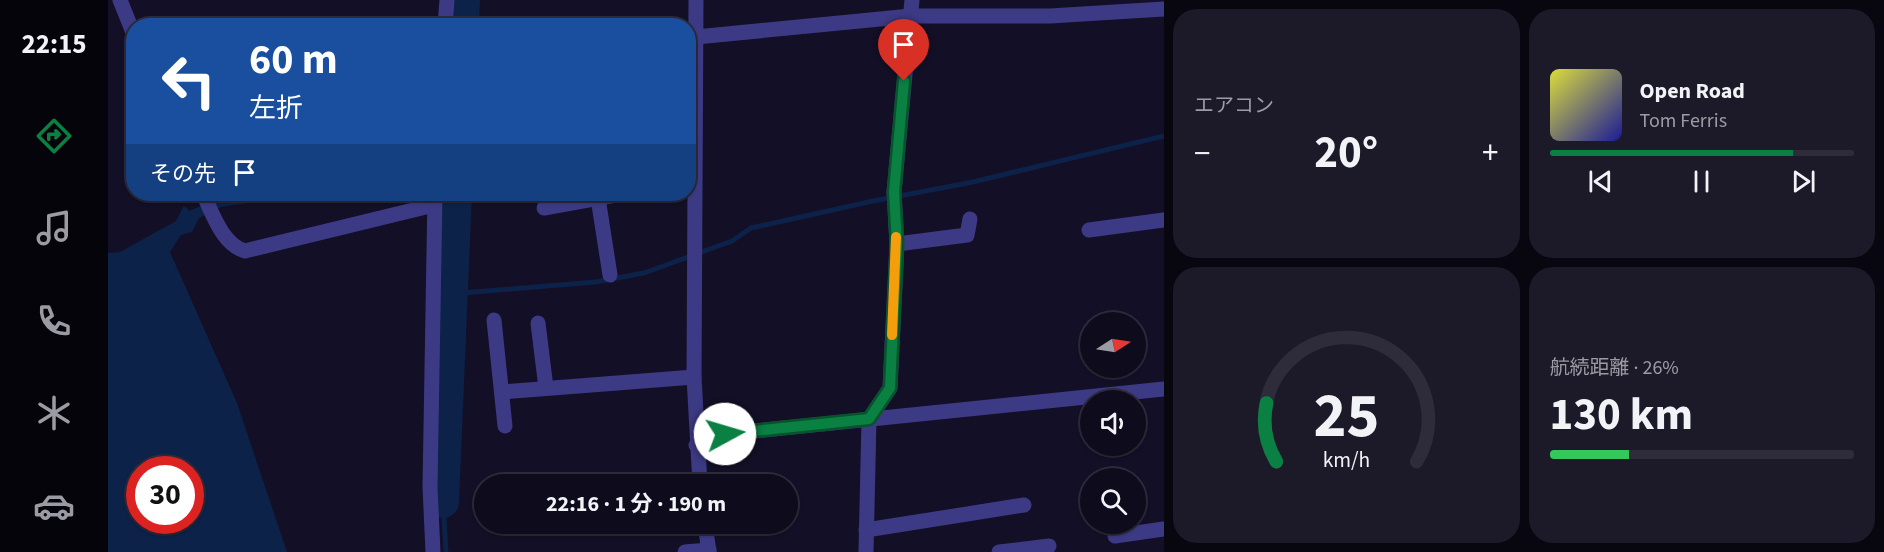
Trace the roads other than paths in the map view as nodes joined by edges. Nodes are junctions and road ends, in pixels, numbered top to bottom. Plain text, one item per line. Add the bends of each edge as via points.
1 (120, 0) edge
2 (447, 0) edge
3 (696, 0) edge
4 (912, 0) edge
5 (1163, 6) edge
6 (911, 16) junction
7 (127, 18) edge
8 (446, 18) edge
9 (696, 37) joint
10 (427, 201) edge
11 (434, 201) edge
12 (582, 201) edge
13 (598, 201) edge
14 (693, 201) edge
15 (208, 203) edge
16 (544, 208) dead end
17 (970, 219) dead end
18 (1164, 220) edge
19 (1089, 230) dead end
20 (897, 244) junction
21 (610, 275) dead end
22 (494, 320) dead end
23 (538, 323) dead end
24 (694, 377) junction
25 (546, 388) junction
26 (1164, 389) edge
27 (502, 392) junction
28 (869, 419) junction
29 (505, 426) dead end
30 (696, 445) junction
31 (699, 474) edge
32 (1024, 505) dead end
33 (1164, 529) edge
34 (866, 530) junction
35 (706, 534) edge
36 (1115, 536) dead end
37 (1049, 546) dead end
38 (709, 551) edge
39 (433, 552) edge
40 (685, 552) edge
41 (866, 552) edge
42 (999, 552) edge

1 - 7 street
2 - 8 street
3 - 9 street
4 - 6 street
5 - 6 street via 1050,16
6 - 9 street
6 - 20 street via 894,196
10 - 15 street via 245,250 235,248 227,240
11 - 39 street via 430,487
12 - 16 street
13 - 21 street
14 - 24 street
17 - 20 street via 967,235
18 - 19 street
20 - 28 street via 890,388
22 - 27 street
23 - 25 street
24 - 25 street
24 - 30 street
25 - 27 street
26 - 28 street
27 - 29 street
28 - 30 street via 725,434
28 - 34 street
30 - 31 street
32 - 34 street
33 - 36 street
34 - 41 street
35 - 38 street
37 - 42 street
38 - 40 street

